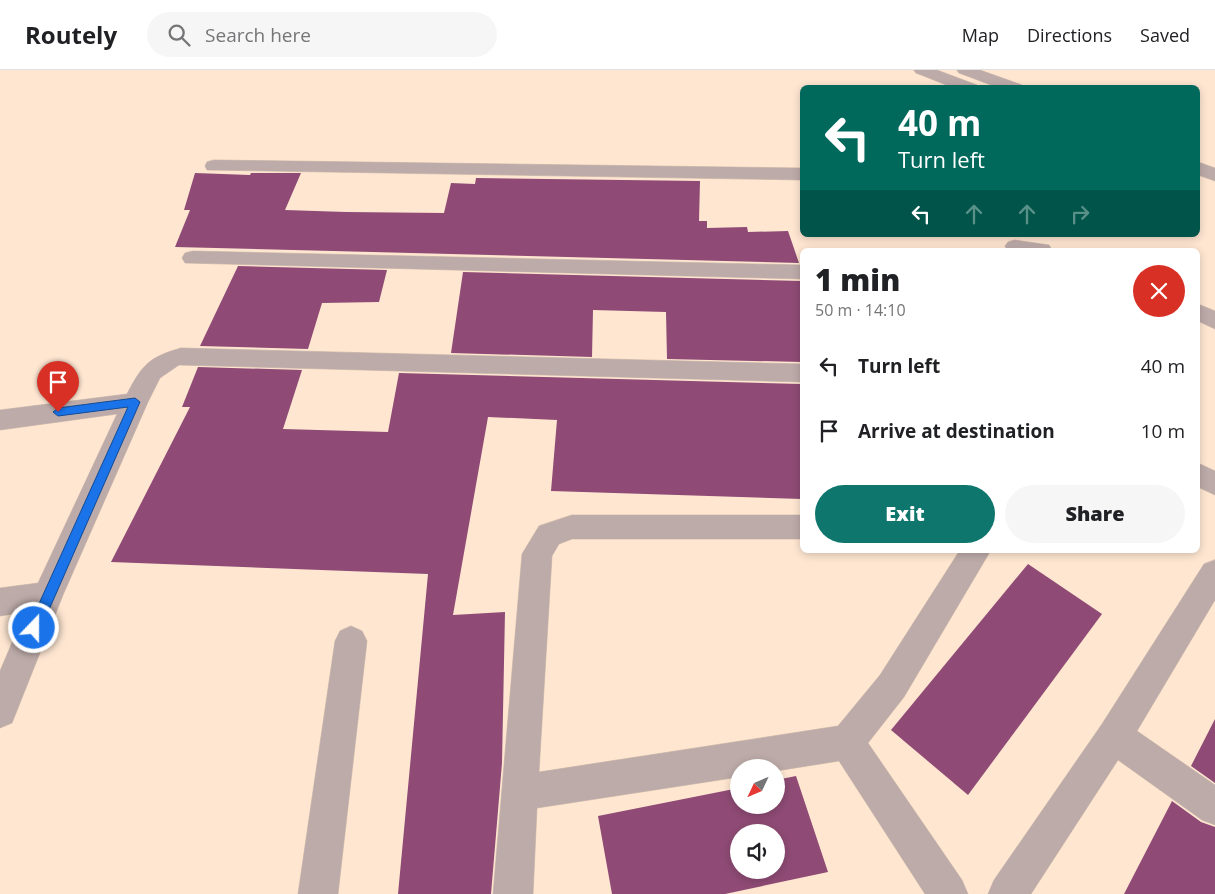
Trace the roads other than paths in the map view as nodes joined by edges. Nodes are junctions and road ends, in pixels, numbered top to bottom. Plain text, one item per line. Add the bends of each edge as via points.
1 (922, 70) edge
2 (965, 70) edge
3 (963, 85) edge
4 (1008, 85) edge
5 (1200, 151) edge
6 (1215, 156) edge
7 (214, 166) dead end
8 (1200, 169) edge
9 (800, 174) edge
10 (1215, 174) edge
11 (1013, 244) edge
12 (1032, 248) edge
13 (193, 258) dead end
14 (800, 272) edge
15 (1200, 313) edge
16 (1215, 320) edge
17 (800, 373) edge
18 (135, 402) junction
19 (0, 420) edge
20 (1200, 475) edge
21 (1215, 484) edge
22 (800, 527) edge
23 (974, 553) edge
24 (1215, 573) edge
25 (48, 595) junction
26 (0, 602) edge
27 (350, 641) dead end
28 (0, 711) edge
29 (1114, 736) junction
30 (847, 742) junction
31 (520, 793) junction
32 (1215, 807) edge
33 (318, 894) edge
34 (513, 894) edge
35 (948, 894) edge
36 (1008, 894) edge

1 - 3 street
2 - 4 street
5 - 6 street
7 - 9 street
8 - 10 street
11 - 12 street
13 - 14 street
15 - 16 street
17 - 18 street via 181,356 164,360 151,371
18 - 19 street
18 - 25 street
20 - 21 street
22 - 31 street via 572,527 549,535 537,554
23 - 30 street via 892,686
24 - 29 street
25 - 26 street
25 - 28 street
27 - 33 street
29 - 32 street
29 - 36 street
30 - 31 street
30 - 35 street
31 - 34 street

